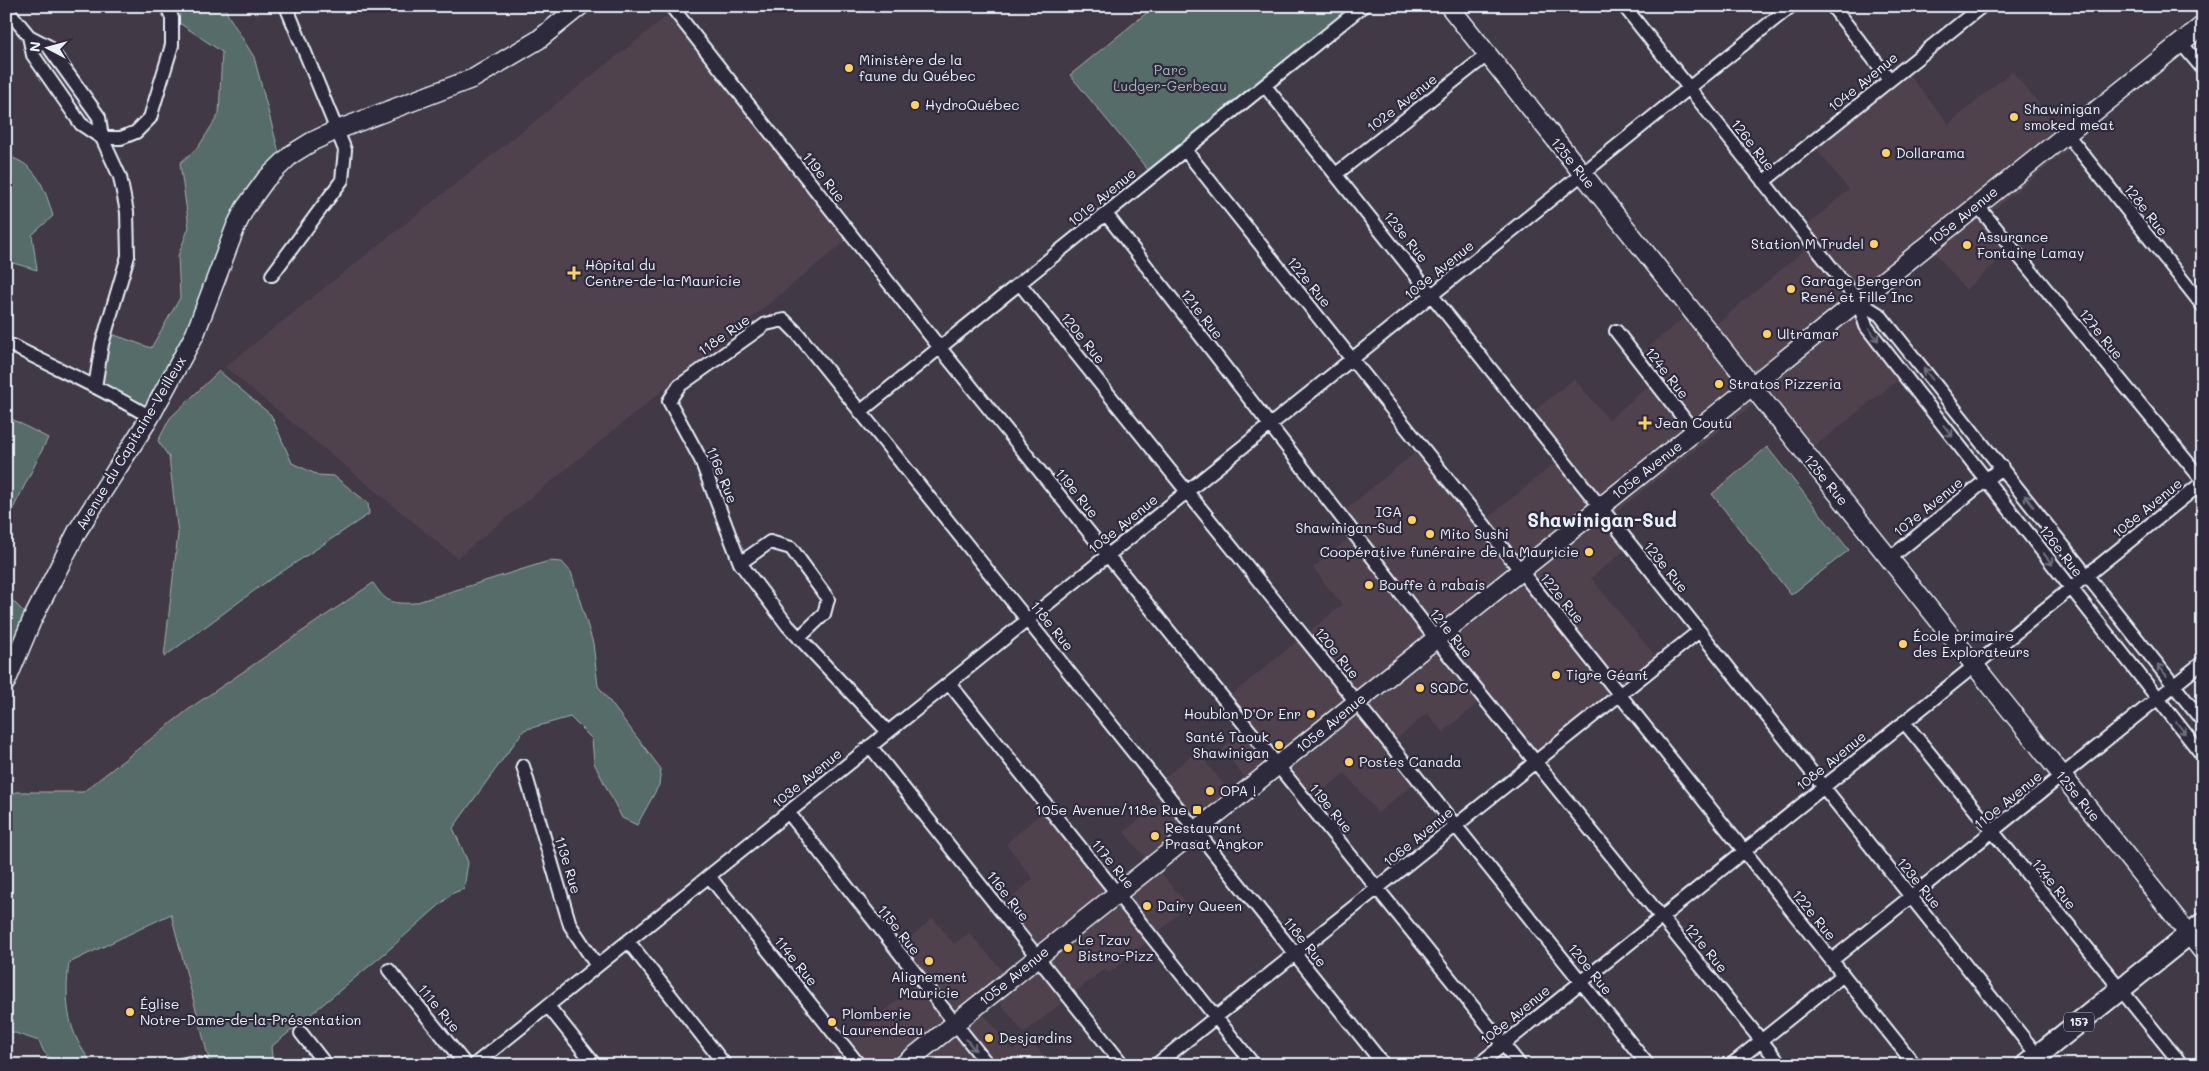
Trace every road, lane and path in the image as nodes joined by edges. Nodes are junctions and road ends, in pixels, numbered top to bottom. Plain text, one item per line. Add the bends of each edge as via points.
1 (168, 6) edge
2 (286, 6) edge
3 (580, 6) edge
4 (671, 6) edge
5 (1364, 6) edge
6 (1449, 6) edge
7 (1624, 6) edge
8 (1790, 6) edge
9 (1832, 6) edge
10 (1982, 6) edge
11 (6, 8) edge
12 (2203, 25) edge
13 (29, 36) junction
14 (2181, 43) junction
15 (1487, 55) junction
16 (2203, 69) edge
17 (1890, 80) junction
18 (1265, 86) junction
19 (1689, 88) junction
20 (337, 130) junction
21 (2066, 133) junction
22 (102, 138) junction
23 (1185, 150) junction
24 (1336, 174) junction
25 (1582, 174) junction
26 (1763, 182) junction
27 (1977, 205) junction
28 (1106, 214) junction
29 (272, 275) dead end
30 (1020, 284) junction
31 (1432, 294) junction
32 (1858, 302) junction
33 (2203, 306) edge
34 (1616, 331) dead end
35 (13, 346) dead end
36 (940, 348) junction
37 (1912, 353) junction
38 (1352, 359) junction
39 (1896, 365) junction
40 (95, 387) junction
41 (1752, 387) junction
42 (669, 401) joint
43 (860, 412) junction
44 (150, 416) junction
45 (1270, 425) junction
46 (1695, 433) junction
47 (2002, 467) junction
48 (1986, 479) junction
49 (2203, 481) edge
50 (1187, 492) junction
51 (1600, 508) junction
52 (1108, 555) junction
53 (1889, 558) junction
54 (740, 563) junction
55 (1521, 571) junction
56 (2087, 575) junction
57 (2071, 588) junction
58 (1027, 620) junction
59 (1698, 632) junction
60 (799, 638) junction
61 (1436, 639) junction
62 (2203, 662) edge
63 (1974, 666) junction
64 (6, 682) edge
65 (949, 682) junction
66 (2174, 686) junction
67 (1620, 694) junction
68 (2158, 698) junction
69 (1357, 702) junction
70 (1904, 722) junction
71 (2203, 722) edge
72 (888, 732) junction
73 (870, 746) junction
74 (2203, 756) edge
75 (1536, 762) junction
76 (523, 766) dead end
77 (1278, 766) junction
78 (2062, 776) junction
79 (1823, 787) junction
80 (788, 812) junction
81 (1456, 825) junction
82 (1196, 831) junction
83 (1992, 831) junction
84 (1744, 850) junction
85 (709, 876) junction
86 (1377, 888) junction
87 (1118, 894) junction
88 (1911, 897) junction
89 (1662, 917) junction
90 (2196, 929) edge
91 (628, 941) junction
92 (2203, 952) edge
93 (1295, 954) junction
94 (1038, 957) junction
95 (1832, 960) junction
96 (597, 966) junction
97 (389, 970) dead end
98 (1843, 975) junction
99 (1582, 982) junction
100 (2120, 989) junction
101 (548, 1006) junction
102 (1216, 1017) junction
103 (954, 1024) junction
104 (301, 1033) dead end
105 (1761, 1040) junction
106 (1504, 1044) junction
107 (2036, 1062) edge
108 (181, 1065) edge
109 (203, 1065) edge
110 (326, 1065) edge
111 (466, 1065) edge
112 (474, 1065) edge
113 (595, 1065) edge
114 (725, 1065) edge
115 (859, 1065) edge
116 (903, 1065) edge
117 (988, 1065) edge
118 (1123, 1065) edge
119 (1156, 1065) edge
120 (1254, 1065) edge
121 (1384, 1065) edge
122 (1478, 1065) edge
123 (1520, 1065) edge
124 (1648, 1065) edge
125 (1731, 1065) edge
126 (1781, 1065) edge
127 (1915, 1065) edge
128 (2182, 1065) edge

1 - 22 street via 172,18 172,45 150,118 136,132 121,138
2 - 20 street
3 - 20 street, Avenue du Capitaine-Veilleux via 538,40 474,78
4 - 36 street, 119e Rue
5 - 18 street, 101e Avenue
6 - 15 street, 125e Rue
7 - 19 street, 126e Rue
8 - 19 street, 103e Avenue
9 - 17 street
10 - 17 street, 104e Avenue
11 - 13 street
12 - 14 street, 105e Avenue
13 - 22 street via 33,55 81,124
13 - 22 street via 48,46 99,117
14 - 16 street
14 - 21 street, 105e Avenue
15 - 24 street, 102e Avenue
15 - 25 street, 125e Rue
17 - 26 street, 104e Avenue
18 - 23 street, 101e Avenue
18 - 24 street, 123e Rue
19 - 25 street, 103e Avenue
19 - 26 street, 126e Rue
20 - 29 street via 345,150 342,180
20 - 44 street, Avenue du Capitaine-Veilleux via 292,154 266,179 245,208 195,334
21 - 27 street, 105e Avenue
21 - 33 street, 128e Rue
22 - 40 street via 120,177 127,212 128,256 102,344
23 - 28 street, 101e Avenue
23 - 38 street, 122e Rue
24 - 31 street, 123e Rue
25 - 31 street, 103e Avenue
25 - 41 street, 125e Rue
26 - 32 street, 126e Rue
27 - 32 street, 105e Avenue
27 - 49 street, 127e Rue
28 - 30 street, 101e Avenue
28 - 45 street, 121e Rue
30 - 36 street, 101e Avenue
30 - 50 street, 120e Rue
31 - 38 street, 103e Avenue
31 - 51 street, 123e Rue
32 - 37 street, 126e Rue via 1880,315
32 -> 39 street, 126e Rue via 1866,326
32 - 41 street, 105e Avenue
34 - 46 street, 124e Rue
35 - 40 street
36 - 43 street, 101e Avenue
36 - 52 street, 119e Rue
37 - 39 street
47 -> 37 street, 126e Rue
38 - 45 street, 103e Avenue
38 - 55 street, 122e Rue
39 -> 48 street, 126e Rue
40 - 44 street
41 - 46 street, 105e Avenue
41 - 53 street, 125e Rue
42 - 43 street, 118e Rue via 678,386 766,324 784,320
42 - 54 street, 116e Rue via 701,460
43 - 58 street, 118e Rue
44 - 64 street, Avenue du Capitaine-Veilleux via 78,530 32,620
45 - 50 street, 103e Avenue
45 - 61 street, 121e Rue
46 - 51 street, 105e Avenue
47 - 48 street, 107e Avenue
56 -> 47 street, 126e Rue
48 - 53 street, 107e Avenue
48 -> 57 street, 126e Rue
49 - 56 street, 108e Avenue
50 - 52 street, 103e Avenue
50 - 69 street, 120e Rue
51 - 55 street, 105e Avenue
51 - 59 street, 123e Rue
52 - 58 street, 103e Avenue
52 - 77 street, 119e Rue
53 - 63 street, 125e Rue
54 - 60 street, 116e Rue
54 - 60 street via 770,542 791,548 828,600 824,614
55 - 61 street, 105e Avenue
55 - 67 street, 122e Rue
56 - 57 street, 108e Avenue
66 -> 56 street, 126e Rue
57 - 63 street, 108e Avenue
57 - 68 street, 126e Rue
58 - 65 street, 103e Avenue
58 - 82 street, 118e Rue
59 - 67 street, 106e Avenue
59 - 79 street, 123e Rue
60 - 72 street, 116e Rue
61 - 69 street, 105e Avenue
61 - 75 street, 121e Rue
62 - 66 street, 110e Avenue
63 - 70 street, 108e Avenue
63 - 78 street, 125e Rue
65 - 72 street, 103e Avenue
65 - 87 street, 117e Rue
66 - 68 street, 110e Avenue
66 - 71 street, 126e Rue
67 - 75 street, 106e Avenue
67 - 84 street, 122e Rue
68 -> 74 street, 126e Rue
68 - 78 street, 110e Avenue
69 - 77 street, 105e Avenue
69 - 81 street, 120e Rue
70 - 79 street, 108e Avenue
70 - 83 street, 124e Rue
72 - 73 street, 103e Avenue
73 - 80 street, 103e Avenue
73 - 94 street, 116e Rue
75 - 81 street, 106e Avenue
75 - 89 street, 121e Rue
76 - 96 street, 113e Rue via 570,925
77 - 82 street, 105e Avenue
77 - 86 street, 119e Rue
78 - 83 street, 110e Avenue
78 - 90 street, 125e Rue
79 - 84 street, 108e Avenue
79 - 88 street, 123e Rue
80 - 85 street, 103e Avenue
80 - 103 street, 115e Rue
81 - 86 street, 106e Avenue
81 - 99 street, 120e Rue
82 - 87 street, 105e Avenue
82 - 93 street, 118e Rue
83 - 88 street, 110e Avenue
83 - 100 street, 124e Rue
84 - 89 street, 108e Avenue
84 - 95 street, 122e Rue
85 - 91 street, 103e Avenue
85 - 115 street, 114e Rue
86 - 93 street, 106e Avenue
86 - 106 street, 119e Rue
87 - 94 street, 105e Avenue
87 - 102 street, 117e Rue
88 - 95 street, 110e Avenue
88 - 107 street, 123e Rue
89 - 99 street, 108e Avenue
89 - 105 street, 121e Rue
90 - 92 street, 125e Rue
90 - 100 main road, 157
91 - 96 street, 103e Avenue
91 - 114 street
93 - 102 street, 106e Avenue
93 - 121 street, 118e Rue
94 - 103 street, 105e Avenue
94 - 118 street, 116e Rue
95 - 98 street, 122e Rue
96 - 101 street, 103e Avenue
97 - 111 street, 111e Rue
98 - 105 street
98 - 127 street, 122e Rue
99 - 106 street, 108e Avenue
99 - 124 street, 120e Rue
100 - 107 main road, 157
100 - 128 street, 124e Rue
101 - 112 street, 103e Avenue
101 - 113 street
102 - 119 street, 106e Avenue
102 - 120 street, 117e Rue
103 - 116 street, 105e Avenue
103 -> 117 street, 115e Rue
104 - 110 street
105 - 125 street
105 - 126 street, 121e Rue
106 - 122 street, 108e Avenue
106 - 123 street, 119e Rue
108 - 109 street

